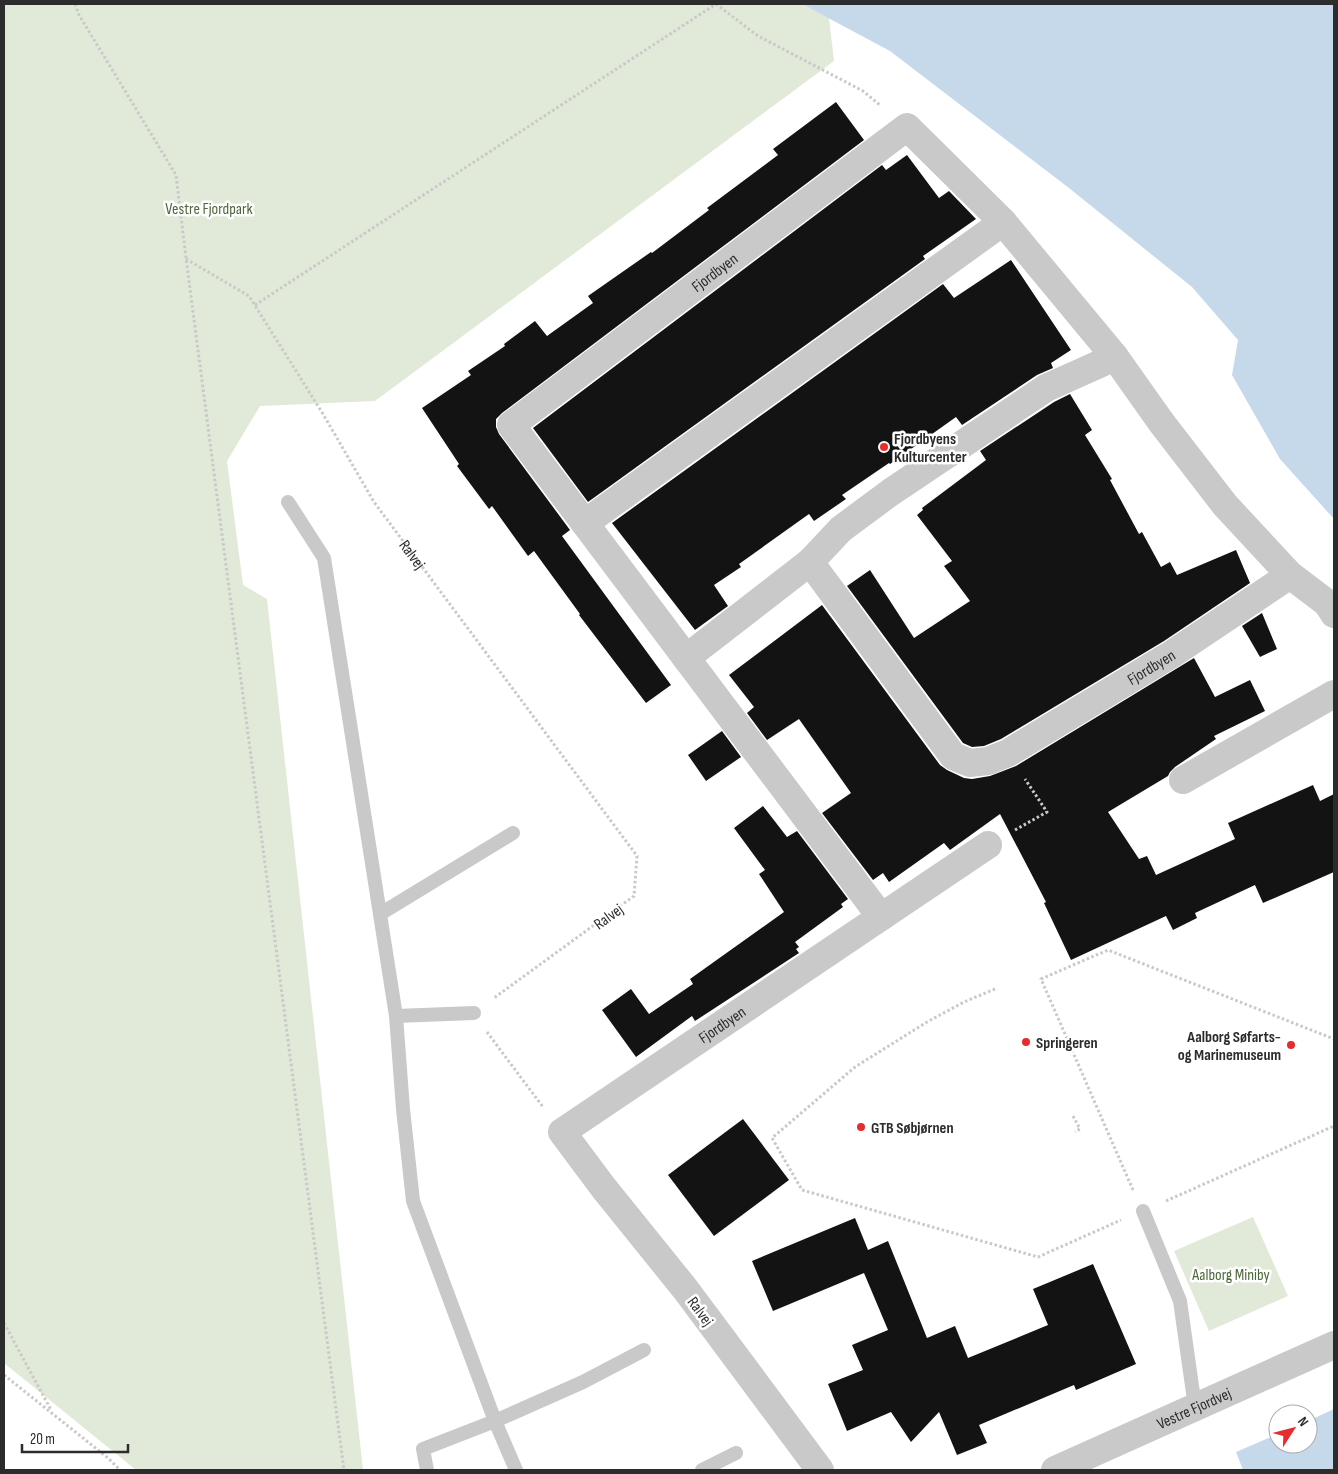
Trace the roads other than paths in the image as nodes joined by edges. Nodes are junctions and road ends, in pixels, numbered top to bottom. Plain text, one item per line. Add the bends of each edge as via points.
1 (1003, 222) junction
2 (1115, 357) junction
3 (288, 502) dead end
4 (585, 522) junction
5 (810, 562) junction
6 (1290, 575) junction
7 (1334, 614) edge
8 (686, 658) junction
9 (1334, 694) edge
10 (1183, 780) dead end
11 (513, 833) dead end
12 (988, 845) road end
13 (380, 914) junction
14 (881, 917) junction
15 (474, 1013) road end
16 (396, 1016) junction
17 (562, 1132) joint
18 (1143, 1211) road end
19 (1334, 1345) edge
20 (644, 1350) dead end
21 (1195, 1408) junction
22 (495, 1421) junction
23 (736, 1453) dead end
24 (427, 1470) edge
25 (516, 1470) edge
26 (702, 1470) edge
27 (820, 1470) edge
28 (1055, 1470) edge

1 - 2 street
1 - 4 street
1 - 4 street, Fjordbyen via 907,127 511,424
2 - 5 street via 1046,388 907,481 841,529
2 - 6 street via 1225,505
3 - 13 lane via 324,558
4 - 8 street, Fjordbyen
5 - 6 street, Fjordbyen via 953,756 970,763 988,761 1008,753 1172,654
5 - 8 street
6 - 7 street via 1327,603
8 - 14 street, Fjordbyen
9 - 10 street
11 - 13 lane
12 - 14 street, Fjordbyen
13 - 16 lane
14 - 17 street, Fjordbyen
15 - 16 lane
16 - 22 lane via 413,1201
17 - 27 street, Ralvej via 686,1290
18 - 21 lane via 1180,1300
19 - 21 street, Vestre Fjordvej
20 - 22 lane via 583,1382
21 - 28 street, Vestre Fjordvej
22 - 24 lane via 423,1449
22 - 25 lane
23 - 26 lane

